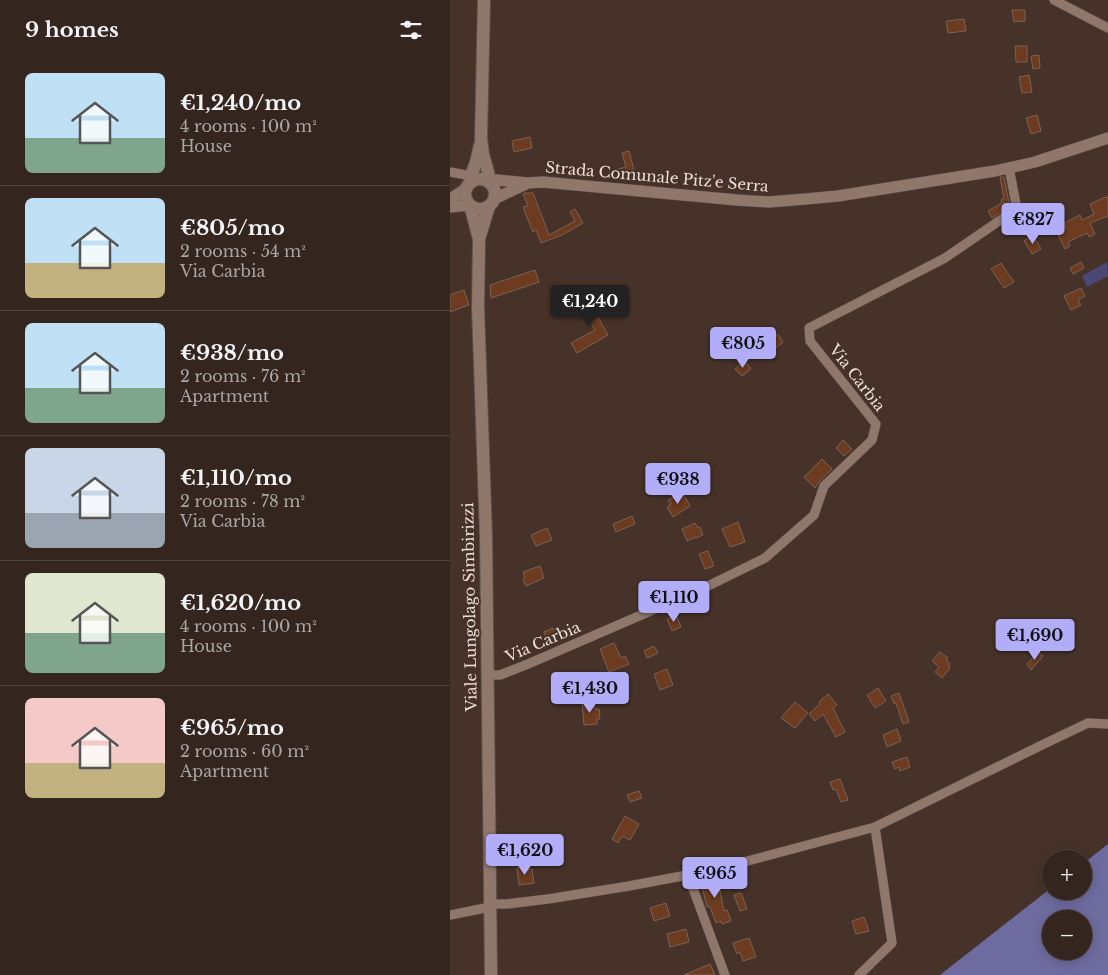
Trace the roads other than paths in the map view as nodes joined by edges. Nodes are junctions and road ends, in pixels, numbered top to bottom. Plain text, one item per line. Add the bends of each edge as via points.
1 (484, 0) edge
2 (1054, 0) edge
3 (1108, 28) edge
4 (481, 138) junction
5 (1108, 138) edge
6 (1009, 168) junction
7 (450, 172) edge
8 (490, 182) junction
9 (469, 183) junction
10 (528, 183) junction
11 (450, 199) edge
12 (492, 202) junction
13 (470, 204) junction
14 (450, 207) edge
15 (479, 239) junction
16 (487, 674) junction
17 (1108, 724) edge
18 (875, 827) junction
19 (688, 874) junction
20 (490, 906) junction
21 (450, 915) edge
22 (491, 975) edge
23 (725, 975) edge
24 (859, 975) edge

1 - 4 main road
2 - 3 street
4 - 8 main road
4 - 9 main road
5 - 6 street, Strada Comunale Pitz'e Serra
6 - 10 street, Strada Comunale Pitz'e Serra via 838,196 769,202
6 - 16 street, Via Carbia via 1016,204 1012,212 945,258 809,328 810,341 876,424 872,440 824,486 814,515 765,558 706,588 500,675
7 - 9 street
8 - 9 main road via 479,179
8 - 10 street, Strada Comunale Pitz'e Serra
8 - 12 main road via 495,192
9 - 11 street
9 - 13 main road via 466,197
10 - 12 street, Strada Comunale Pitz'e Serra
12 - 13 main road via 479,208
12 - 15 main road, Viale Lungolago Simbirizzi
13 - 14 street
13 - 15 main road, Viale Lungolago Simbirizzi
15 - 16 main road, Viale Lungolago Simbirizzi
16 - 20 main road, Viale Lungolago Simbirizzi
17 - 18 street via 1088,723
18 - 19 street
18 - 24 street via 892,943
19 - 20 street
19 - 23 street
20 - 21 street
20 - 22 main road, Viale Lungolago Simbirizzi

